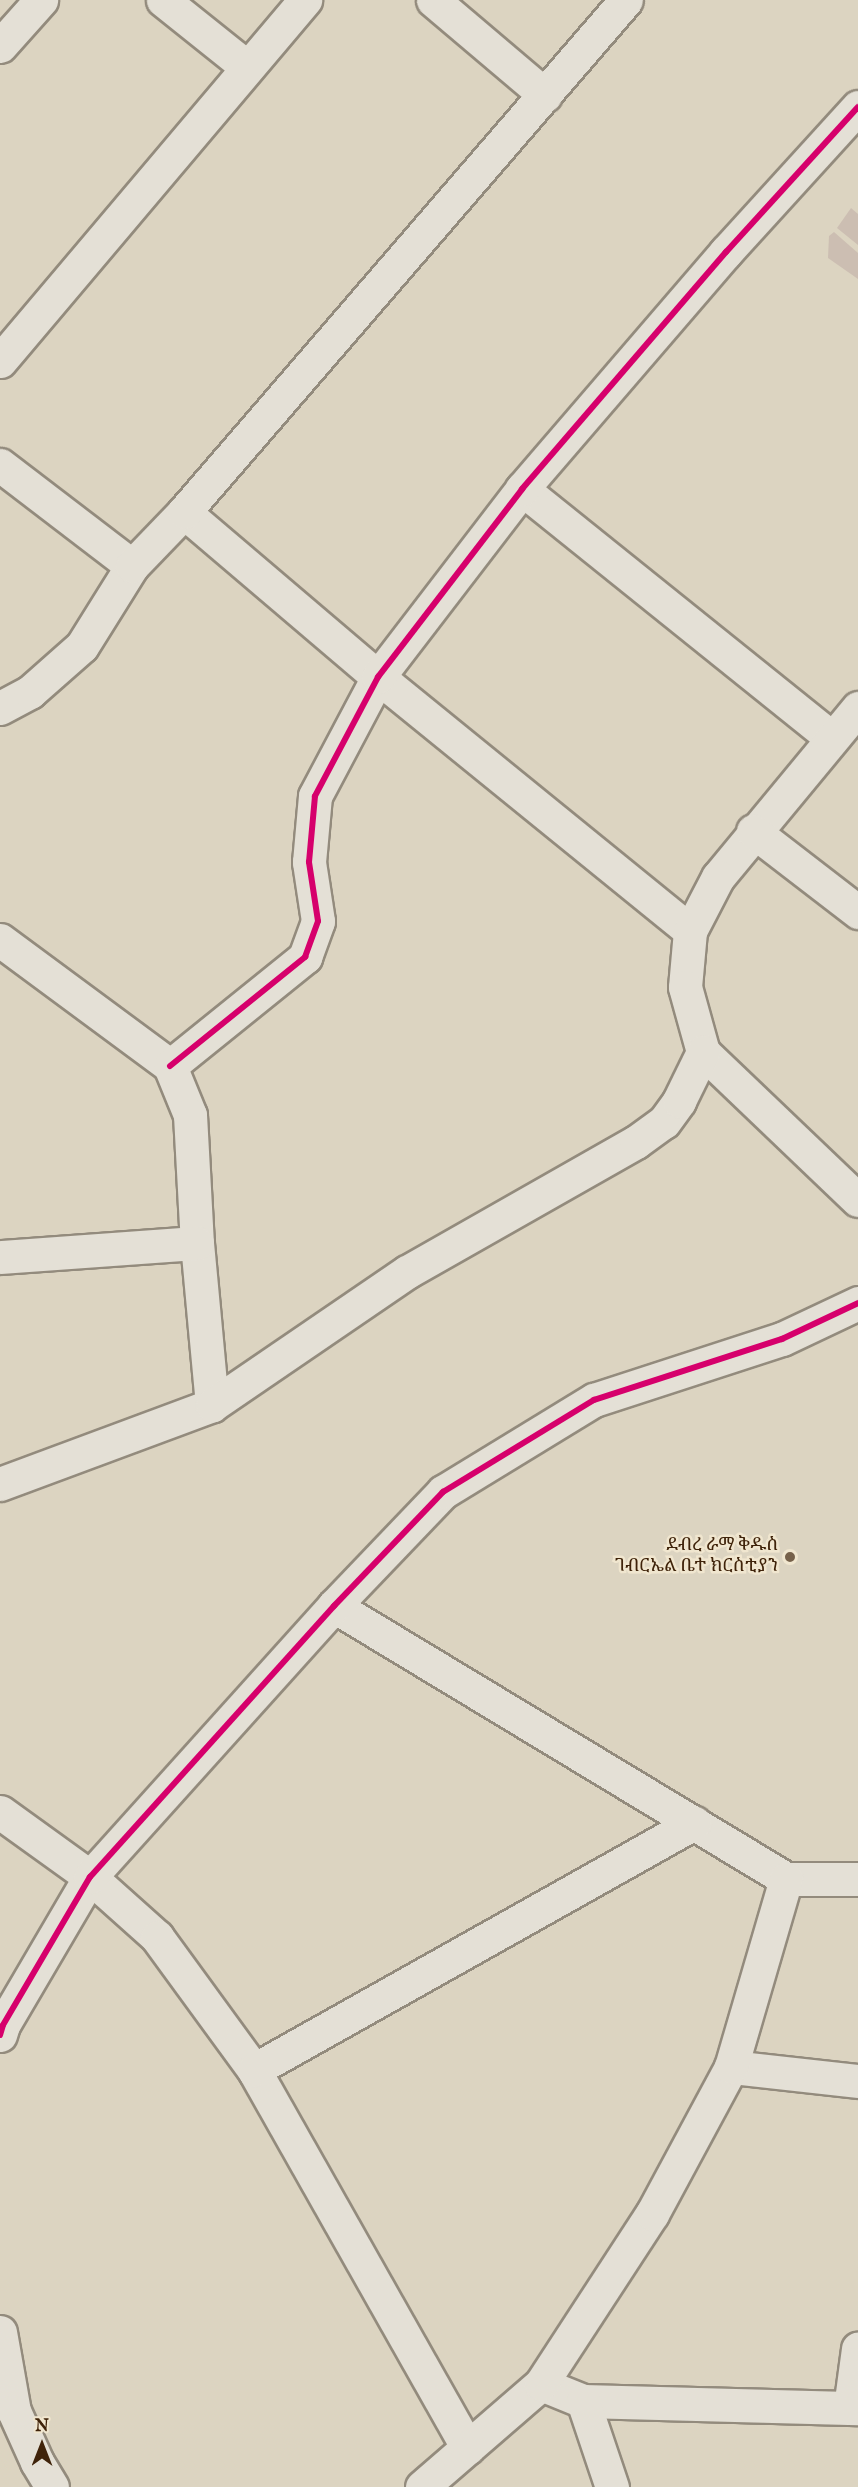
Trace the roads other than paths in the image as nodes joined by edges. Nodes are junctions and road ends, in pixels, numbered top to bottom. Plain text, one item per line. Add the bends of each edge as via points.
1 (41, 0) edge
2 (163, 0) edge
3 (305, 0) edge
4 (433, 0) edge
5 (626, 0) edge
6 (0, 46) edge
7 (247, 67) junction
8 (545, 95) junction
9 (858, 107) edge
10 (0, 362) edge
11 (0, 465) edge
12 (522, 489) junction
13 (184, 512) junction
14 (132, 566) junction
15 (378, 677) junction
16 (0, 708) edge
17 (858, 708) edge
18 (831, 737) junction
19 (753, 831) junction
20 (858, 912) edge
21 (690, 931) junction
22 (0, 940) edge
23 (703, 1052) junction
24 (170, 1066) junction
25 (858, 1200) edge
26 (197, 1243) junction
27 (0, 1257) edge
28 (858, 1303) edge
29 (212, 1405) junction
30 (0, 1484) edge
31 (334, 1606) junction
32 (0, 1812) edge
33 (694, 1823) junction
34 (90, 1877) junction
35 (786, 1879) junction
36 (858, 1879) edge
37 (0, 2035) edge
38 (731, 2067) junction
39 (254, 2070) junction
40 (858, 2080) edge
41 (0, 2332) edge
42 (858, 2349) edge
43 (542, 2384) junction
44 (583, 2401) junction
45 (854, 2408) edge
46 (7, 2416) edge
47 (468, 2448) junction
48 (52, 2487) edge
49 (422, 2487) edge
50 (612, 2487) edge

1 - 6 street
2 - 7 street
3 - 7 street
4 - 8 street
5 - 8 street
7 - 10 street
8 - 13 street
9 - 12 street via 726,252
11 - 14 street
12 - 15 street
12 - 18 street
13 - 14 street
13 - 15 street
14 - 16 street via 82,646 30,692
15 - 21 street
15 - 24 street via 315,796 309,862 318,921 305,957
17 - 18 street
18 - 19 street
19 - 20 street
19 - 21 street via 718,877
21 - 23 street via 685,987
22 - 24 street
23 - 25 street
23 - 29 street via 669,1115 636,1142 407,1272
24 - 26 street via 190,1115
26 - 27 street
26 - 29 street
28 - 31 street via 782,1339 594,1400 443,1492
29 - 30 street
31 - 33 street
31 - 34 street
32 - 34 street
33 - 35 street
33 - 39 street
34 - 37 street
34 - 39 street via 157,1937
35 - 36 street
35 - 38 street
38 - 40 street
38 - 43 street via 652,2214
39 - 47 street
41 - 46 street
42 - 45 street
43 - 44 street
43 - 47 street
44 - 45 street
44 - 50 street
46 - 48 street
47 - 49 street

